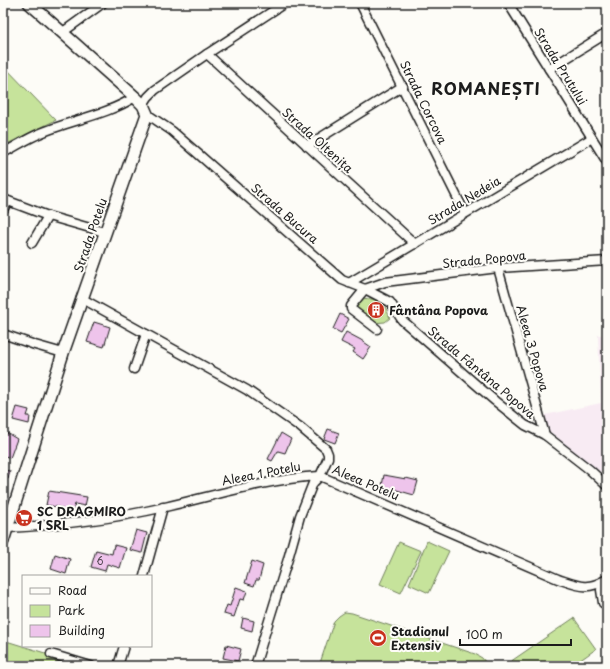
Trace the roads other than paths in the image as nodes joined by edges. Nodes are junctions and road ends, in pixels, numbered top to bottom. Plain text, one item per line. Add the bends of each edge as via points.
1 (29, 3) edge
2 (103, 3) edge
3 (285, 3) edge
4 (360, 3) edge
5 (508, 3) edge
6 (63, 32) junction
7 (607, 33) edge
8 (207, 54) junction
9 (549, 70) junction
10 (403, 86) junction
11 (135, 97) junction
12 (145, 110) junction
13 (592, 138) junction
14 (307, 146) junction
15 (3, 154) edge
16 (607, 162) edge
17 (6, 200) edge
18 (3, 210) edge
19 (466, 213) junction
20 (48, 216) junction
21 (104, 232) junction
22 (32, 243) dead end
23 (415, 244) junction
24 (607, 261) edge
25 (498, 268) junction
26 (349, 283) junction
27 (365, 289) junction
28 (81, 298) junction
29 (377, 329) dead end
30 (3, 334) edge
31 (146, 334) junction
32 (63, 353) junction
33 (134, 369) dead end
34 (545, 435) junction
35 (320, 476) junction
36 (607, 486) edge
37 (163, 507) junction
38 (8, 528) junction
39 (3, 542) edge
40 (144, 575) edge
41 (604, 580) edge
42 (603, 603) dead end
43 (124, 647) edge
44 (51, 654) dead end
45 (91, 666) edge
46 (118, 666) edge
47 (255, 666) edge

1 - 6 main road, Strada Bucura
2 - 6 street
3 - 8 street, Strada Potelu
4 - 10 street, Strada Corcova
5 - 9 street, Strada Prutului
6 - 11 main road, Strada Bucura
7 - 9 street
8 - 12 street, Strada Potelu via 155,90 148,97
8 - 14 street, Strada Oltenița
9 - 13 street, Strada Prutului
10 - 14 street
10 - 19 street, Strada Corcova
11 - 12 main road, Strada Bucura
11 - 15 street via 96,114 40,133
12 - 21 main road, Strada Potelu
12 - 26 street, Strada Bucura via 342,280
13 - 16 street, Strada Prutului
13 - 19 street, Strada Nedeia
14 - 23 street, Strada Oltenița
17 - 18 street
17 - 20 street
19 - 23 street, Strada Nedeia
20 - 21 street
20 - 22 street
21 - 28 main road, Strada Potelu
23 - 26 street, Strada Nedeia
24 - 25 street, Strada Popova
25 - 27 street, Strada Popova via 385,282
25 - 34 street, Aleea 3 Popova
26 - 27 street, Strada Bucura
27 - 29 street via 351,309
27 - 34 street, Strada Fântâna Popova via 390,302 402,320 417,334 525,425
28 - 31 street, Aleea Potelu
28 - 32 main road, Strada Potelu
30 - 32 street
31 - 33 street
31 - 35 street, Aleea Potelu via 247,390 300,427 326,449 328,458
32 - 38 main road, Strada Potelu
34 - 36 street, Strada Fântâna Popova
35 - 37 street, Aleea 1 Potelu via 283,479
35 - 41 street, Aleea Potelu via 558,579 581,587
35 - 47 street, Aleea 1 Potelu via 313,483 300,516
37 - 38 street, Aleea 1 Potelu via 105,519
37 - 40 street
38 - 39 main road, Strada Potelu
41 - 42 street via 601,590
43 - 46 street
44 - 45 street

